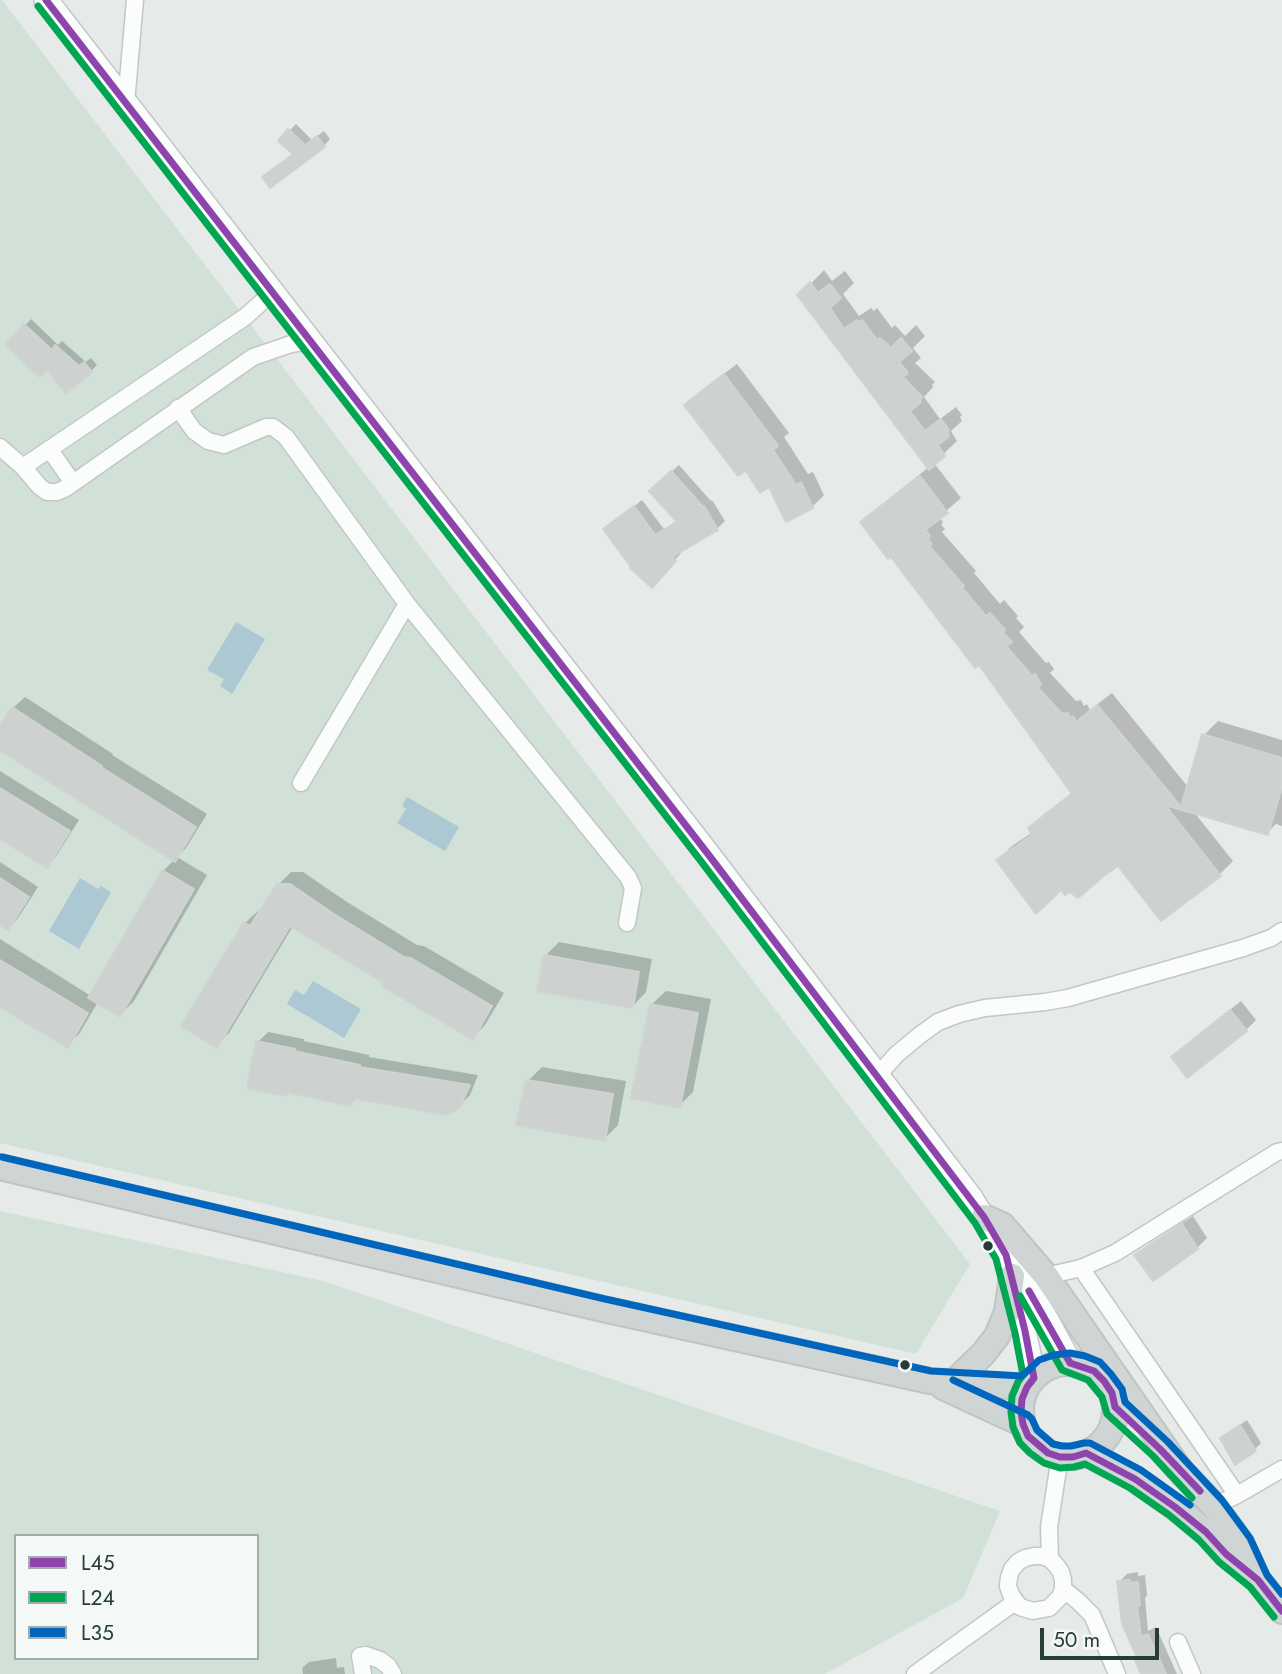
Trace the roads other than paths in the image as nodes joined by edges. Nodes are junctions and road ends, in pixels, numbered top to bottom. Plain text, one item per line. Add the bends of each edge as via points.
1 (46, 0) edge
2 (135, 0) edge
3 (126, 103) junction
4 (274, 292) junction
5 (310, 341) junction
6 (178, 408) junction
7 (0, 447) edge
8 (50, 450) junction
9 (23, 467) junction
10 (73, 483) junction
11 (407, 604) junction
12 (301, 783) dead end
13 (627, 923) dead end
14 (1282, 931) edge
15 (877, 1076) junction
16 (1282, 1152) edge
17 (0, 1167) edge
18 (984, 1217) junction
19 (1009, 1266) junction
20 (1082, 1268) junction
21 (1046, 1276) junction
22 (1070, 1363) junction
23 (942, 1382) junction
24 (1031, 1383) junction
25 (1115, 1407) junction
26 (1023, 1424) junction
27 (1086, 1453) junction
28 (1060, 1457) junction
29 (1282, 1469) edge
30 (1183, 1474) junction
31 (1237, 1494) junction
32 (1214, 1506) junction
33 (1042, 1558) junction
34 (1258, 1580) junction
35 (1063, 1589) junction
36 (1015, 1602) junction
37 (1282, 1611) edge
38 (1178, 1642) dead end
39 (363, 1674) edge
40 (393, 1674) edge
41 (915, 1674) edge
42 (1117, 1674) edge
43 (1192, 1674) edge

1 - 3 main road
2 - 3 street
3 - 4 main road
4 - 5 main road
4 - 8 street via 245,317
5 - 6 street via 253,357
5 - 15 main road
6 - 10 street
6 - 11 street via 194,431 224,445 266,427 279,429
7 - 9 street
8 - 9 street
8 - 10 street
9 - 10 street via 47,492
11 - 12 street
11 - 13 street via 628,877 633,888
14 - 15 street via 1243,948 1068,998 959,1014 920,1035
15 - 18 main road
16 - 20 street via 1115,1253
17 - 23 main road via 603,1309
18 - 19 main road
18 - 21 main road via 1002,1225
19 - 22 main road
19 - 23 main road via 1007,1312 997,1336 983,1354
19 - 24 main road
20 - 21 street
20 - 31 street
21 - 30 main road
22 - 24 main road via 1045,1370
22 - 25 main road via 1094,1371 1112,1393
23 - 24 main road
23 - 26 main road
24 - 26 main road via 1022,1399
25 - 27 main road via 1108,1434
25 - 30 main road
26 - 28 main road via 1037,1445
27 - 28 main road
27 - 34 main road via 1175,1507
28 - 33 street
29 - 31 street
30 - 32 main road
31 - 32 street
32 - 34 main road via 1241,1543
33 - 35 street via 1061,1572
33 - 36 street via 1025,1558 1012,1569 1008,1586
34 - 37 main road
35 - 36 street via 1055,1603 1041,1611
35 - 42 street via 1092,1615
36 - 41 street
38 - 43 street
39 - 40 street via 360,1656 380,1660

